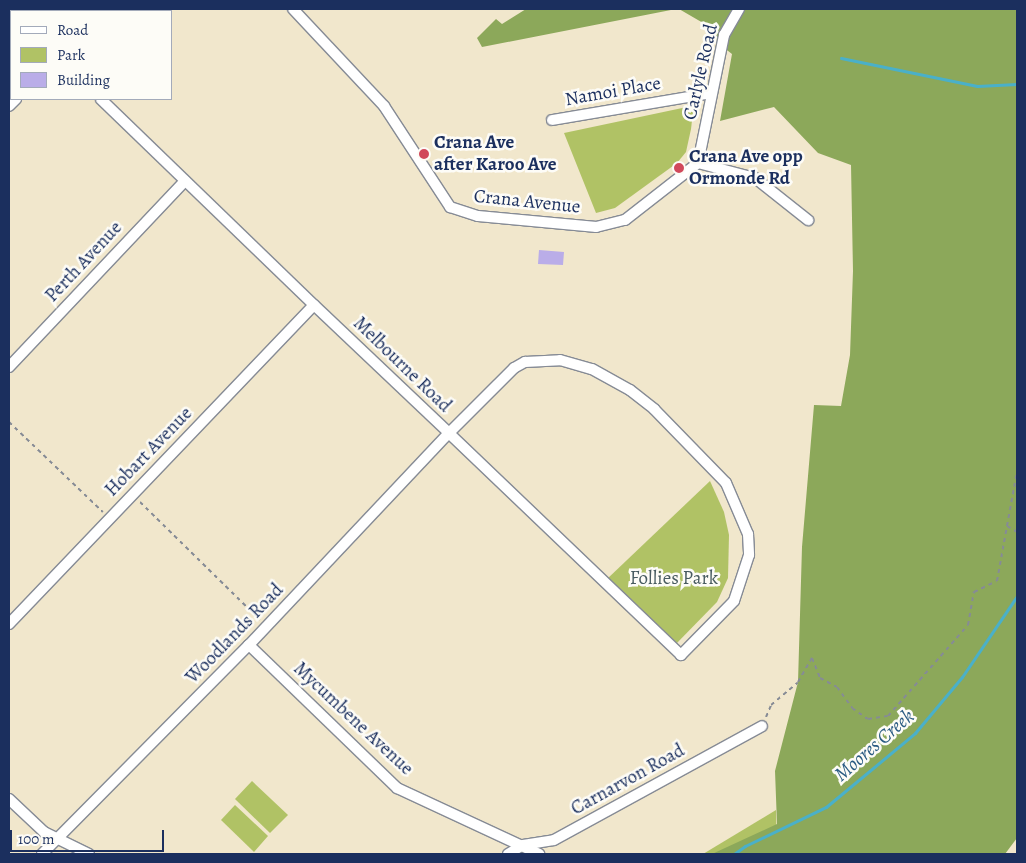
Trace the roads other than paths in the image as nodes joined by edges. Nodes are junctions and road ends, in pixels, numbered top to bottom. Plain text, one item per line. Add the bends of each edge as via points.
1 (293, 9) edge
2 (740, 9) edge
3 (710, 93) junction
4 (102, 100) edge
5 (552, 120) dead end
6 (698, 163) junction
7 (690, 172) joint
8 (185, 180) junction
9 (808, 220) dead end
10 (314, 305) junction
11 (9, 367) edge
12 (449, 433) junction
13 (9, 624) edge
14 (249, 646) junction
15 (681, 656) joint
16 (762, 726) road end
17 (9, 799) edge
18 (60, 839) junction
19 (523, 845) junction
20 (42, 854) edge
21 (88, 854) edge
22 (508, 854) edge
23 (539, 854) edge

1 - 7 street, Crana Avenue via 376,97 441,197 450,207 464,213 609,226 624,220
2 - 3 street, Carlyle Road via 727,27
3 - 5 street, Namoi Place
3 - 6 street, Carlyle Road
4 - 8 street, Melbourne Road
6 - 7 street, Carlyle Road
6 - 9 street via 755,178
8 - 10 street, Melbourne Road
8 - 11 street, Perth Avenue
10 - 12 street, Melbourne Road
10 - 13 street, Hobart Avenue
12 - 14 street, Woodlands Road
12 - 15 street, Melbourne Road
12 - 15 street, Woodlands Road via 514,368 525,362 560,360 592,369 630,390 654,409 726,483 748,534 750,555 734,601
14 - 18 street, Woodlands Road
14 - 19 street, Mycumbene Avenue via 397,788
16 - 19 street, Carnarvon Road via 554,840
17 - 18 street via 40,828
18 - 20 street, Woodlands Road
18 - 21 street
19 - 22 street, Carnarvon Road
19 - 23 street, Mycumbene Avenue

